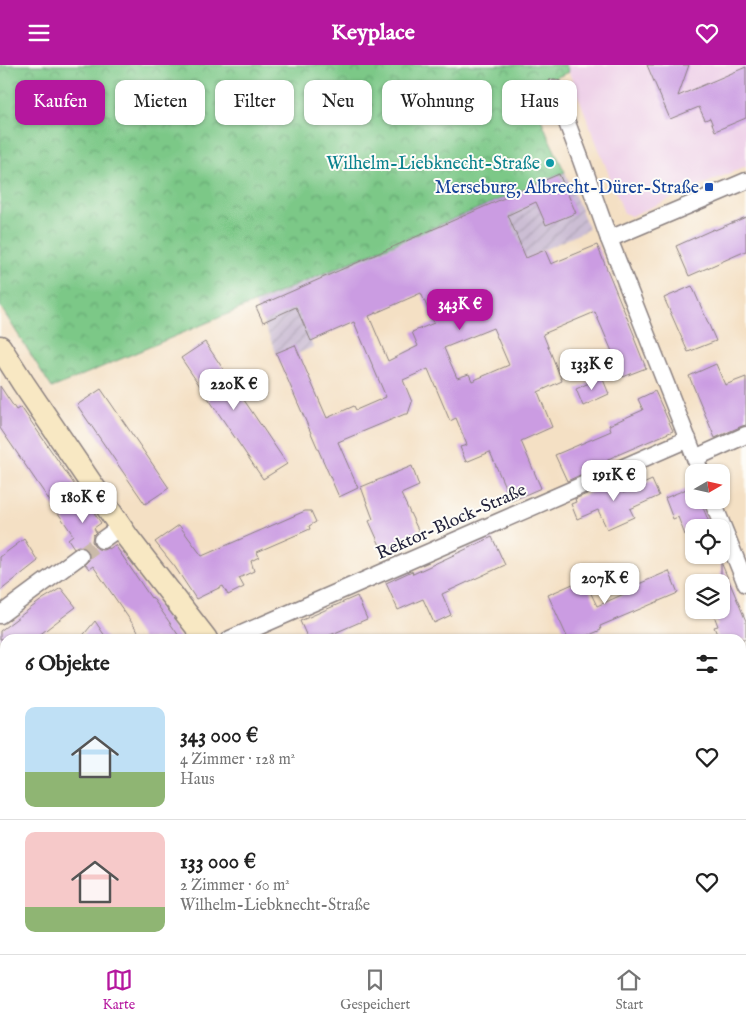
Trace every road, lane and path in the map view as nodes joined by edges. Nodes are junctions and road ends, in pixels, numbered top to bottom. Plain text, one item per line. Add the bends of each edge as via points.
1 (568, 125) edge
2 (746, 181) edge
3 (609, 239) junction
4 (4, 363) edge
5 (746, 435) edge
6 (688, 439) junction
7 (698, 464) edge
8 (700, 464) edge
9 (716, 509) edge
10 (120, 527) junction
11 (102, 540) tunnel mouth
12 (80, 556) tunnel mouth
13 (746, 584) edge
14 (0, 615) edge
15 (202, 634) edge
16 (241, 634) edge

1 - 3 street
2 - 3 street
3 - 6 street
4 - 10 street
5 - 8 street
6 - 7 street
6 - 16 street, Rektor-Block-Straße
9 - 13 street
10 - 11 street
10 - 15 street
12 - 14 street

